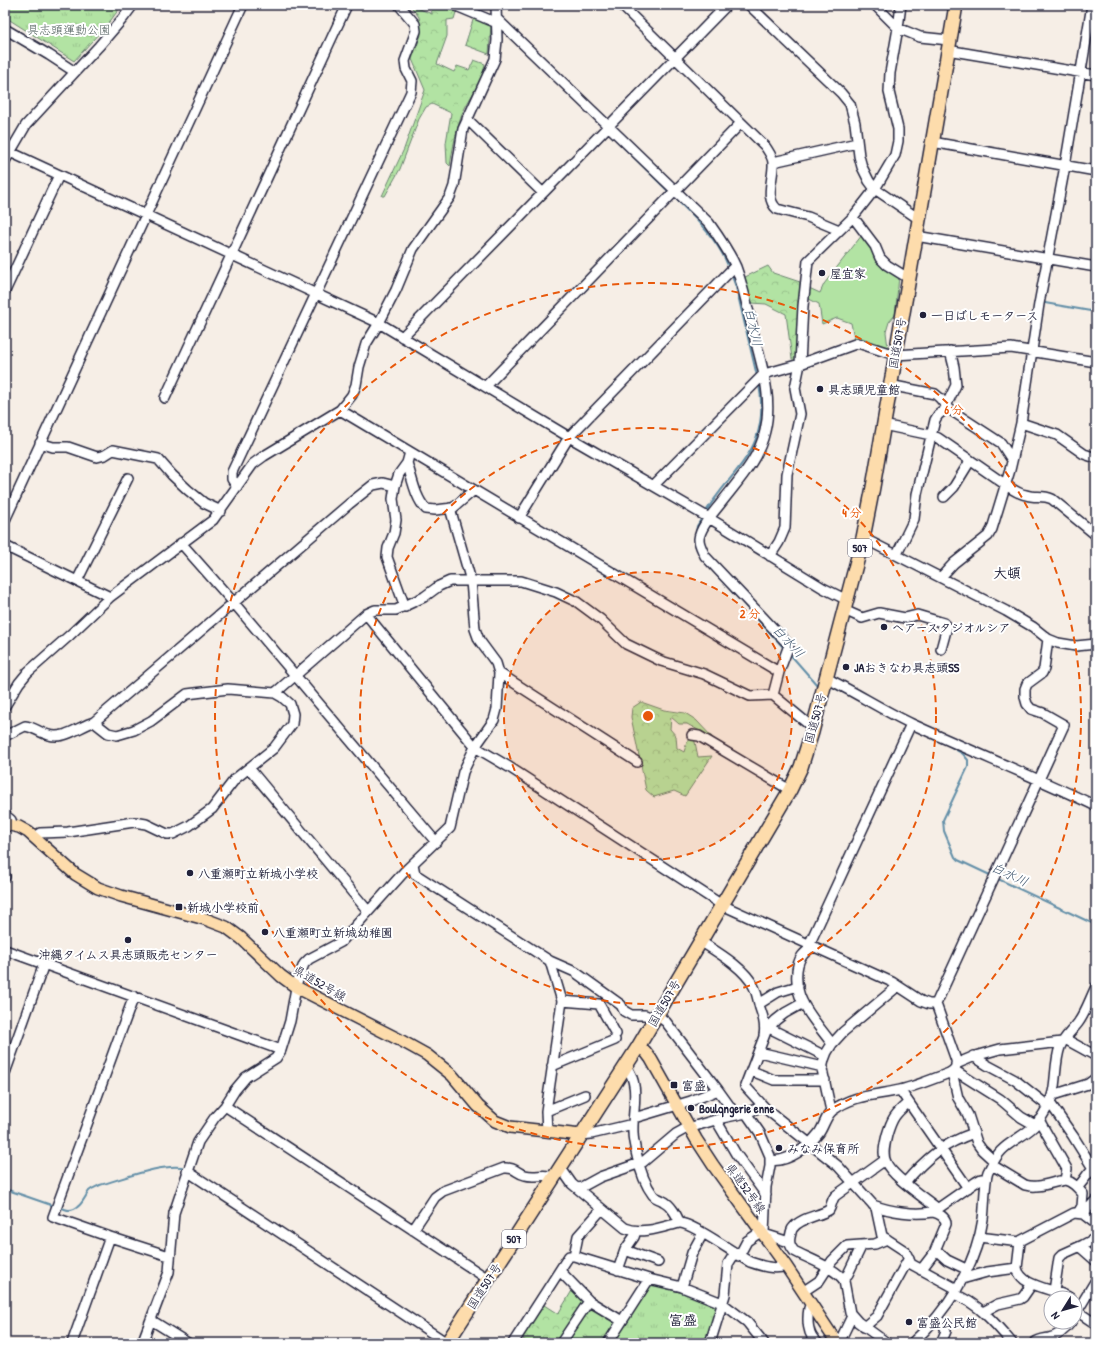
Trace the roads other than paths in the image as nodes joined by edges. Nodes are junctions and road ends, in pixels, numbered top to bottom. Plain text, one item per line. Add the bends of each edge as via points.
1 (133, 5) edge
2 (242, 5) edge
3 (347, 5) edge
4 (400, 5) edge
5 (454, 5) edge
6 (496, 5) edge
7 (621, 5) edge
8 (728, 5) edge
9 (749, 5) edge
10 (876, 5) edge
11 (901, 5) edge
12 (956, 5) edge
13 (1092, 5) edge
14 (497, 20) junction
15 (898, 28) junction
16 (5, 29) edge
17 (948, 45) junction
18 (675, 58) junction
19 (74, 72) junction
20 (1080, 72) junction
21 (1096, 75) edge
22 (467, 119) junction
23 (741, 123) junction
24 (609, 126) junction
25 (932, 142) junction
26 (857, 143) junction
27 (10, 152) junction
28 (5, 161) edge
29 (774, 162) junction
30 (1065, 166) junction
31 (1096, 171) edge
32 (59, 175) junction
33 (875, 189) junction
34 (676, 191) junction
35 (543, 193) junction
36 (145, 214) junction
37 (853, 217) junction
38 (919, 218) junction
39 (839, 230) junction
40 (916, 236) junction
41 (232, 254) junction
42 (1047, 259) junction
43 (735, 266) junction
44 (1096, 267) edge
45 (908, 278) junction
46 (5, 291) edge
47 (317, 293) junction
48 (379, 323) junction
49 (402, 337) junction
50 (1033, 351) junction
51 (950, 352) junction
52 (895, 356) junction
53 (1096, 362) edge
54 (800, 364) junction
55 (764, 374) junction
56 (890, 385) junction
57 (486, 386) junction
58 (165, 398) dead end
59 (947, 407) junction
60 (340, 410) junction
61 (1021, 423) junction
62 (883, 425) junction
63 (931, 435) junction
64 (569, 436) junction
65 (40, 443) junction
66 (410, 452) junction
67 (1096, 458) edge
68 (1012, 460) junction
69 (970, 461) junction
70 (407, 463) junction
71 (128, 478) dead end
72 (654, 485) junction
73 (1006, 485) junction
74 (395, 486) junction
75 (237, 487) junction
76 (474, 490) junction
77 (944, 497) dead end
78 (450, 508) junction
79 (220, 511) junction
80 (519, 518) junction
81 (709, 518) junction
82 (5, 520) edge
83 (1096, 535) edge
84 (863, 538) junction
85 (181, 543) junction
86 (5, 546) edge
87 (897, 554) junction
88 (770, 556) junction
89 (941, 577) junction
90 (77, 581) junction
91 (471, 581) junction
92 (110, 597) junction
93 (234, 603) junction
94 (845, 605) junction
95 (405, 607) junction
96 (366, 614) junction
97 (1048, 639) junction
98 (1096, 644) edge
99 (941, 649) dead end
100 (499, 672) junction
101 (779, 672) junction
102 (295, 675) junction
103 (826, 678) junction
104 (275, 693) junction
105 (773, 696) junction
106 (5, 706) edge
107 (94, 722) junction
108 (911, 724) junction
109 (814, 725) junction
110 (692, 735) dead end
111 (5, 736) edge
112 (475, 747) junction
113 (637, 762) dead end
114 (249, 768) junction
115 (1039, 779) junction
116 (790, 790) junction
117 (1096, 806) edge
118 (5, 814) edge
119 (8, 825) edge
120 (34, 837) junction
121 (436, 842) junction
122 (413, 864) junction
123 (722, 905) junction
124 (368, 911) junction
125 (700, 941) junction
126 (811, 946) junction
127 (5, 950) edge
128 (550, 961) junction
129 (44, 964) junction
130 (798, 986) junction
131 (898, 986) junction
132 (296, 987) junction
133 (1096, 988) edge
134 (604, 992) junction
135 (134, 996) junction
136 (562, 1001) junction
137 (803, 1003) junction
138 (599, 1004) junction
139 (759, 1004) junction
140 (936, 1004) junction
141 (656, 1017) junction
142 (769, 1028) junction
143 (764, 1038) junction
144 (1064, 1041) junction
145 (832, 1044) junction
146 (638, 1047) junction
147 (281, 1050) junction
148 (758, 1052) junction
149 (825, 1056) junction
150 (973, 1056) junction
151 (1096, 1056) edge
152 (552, 1066) junction
153 (626, 1066) junction
154 (822, 1068) junction
155 (954, 1068) junction
156 (752, 1071) junction
157 (5, 1073) edge
158 (1096, 1078) edge
159 (825, 1080) junction
160 (718, 1090) junction
161 (900, 1090) junction
162 (585, 1095) dead end
163 (1050, 1101) junction
164 (908, 1103) junction
165 (677, 1105) junction
166 (225, 1106) junction
167 (763, 1106) junction
168 (546, 1111) junction
169 (831, 1111) junction
170 (746, 1113) junction
171 (736, 1115) junction
172 (716, 1120) junction
173 (633, 1121) junction
174 (1037, 1123) junction
175 (689, 1128) junction
176 (547, 1132) junction
177 (974, 1133) junction
178 (581, 1135) junction
179 (808, 1143) junction
180 (941, 1148) junction
181 (770, 1160) junction
182 (885, 1160) junction
183 (993, 1163) junction
184 (639, 1164) junction
185 (187, 1171) junction
186 (1094, 1171) edge
187 (557, 1172) junction
188 (986, 1180) junction
189 (1065, 1180) junction
190 (853, 1182) junction
191 (905, 1183) junction
192 (968, 1188) junction
193 (1077, 1188) junction
194 (578, 1189) junction
195 (766, 1195) junction
196 (1096, 1200) edge
197 (873, 1205) junction
198 (602, 1209) junction
199 (936, 1211) junction
200 (1081, 1214) junction
201 (679, 1223) junction
202 (1096, 1224) edge
203 (413, 1230) junction
204 (636, 1231) junction
205 (763, 1232) junction
206 (703, 1233) junction
207 (110, 1237) junction
208 (979, 1237) junction
209 (1096, 1238) edge
210 (887, 1239) junction
211 (789, 1242) junction
212 (1020, 1242) junction
213 (862, 1245) junction
214 (1080, 1247) junction
215 (625, 1250) junction
216 (936, 1250) junction
217 (737, 1254) junction
218 (170, 1256) junction
219 (574, 1256) junction
220 (909, 1258) junction
221 (1096, 1261) edge
222 (658, 1262) dead end
223 (786, 1266) junction
224 (828, 1268) junction
225 (1017, 1268) junction
226 (618, 1270) junction
227 (921, 1270) junction
228 (966, 1270) junction
229 (560, 1271) junction
230 (488, 1279) junction
231 (649, 1279) junction
232 (843, 1279) junction
233 (962, 1279) junction
234 (1096, 1280) edge
235 (1032, 1284) junction
236 (682, 1288) junction
237 (1051, 1290) edge
238 (1054, 1290) edge
239 (804, 1291) junction
240 (956, 1292) junction
241 (589, 1301) junction
242 (1083, 1301) edge
243 (722, 1303) junction
244 (813, 1306) junction
245 (982, 1312) junction
246 (1083, 1314) edge
247 (852, 1316) junction
248 (938, 1318) junction
249 (151, 1320) junction
250 (622, 1321) junction
251 (1096, 1324) edge
252 (864, 1327) junction
253 (1064, 1330) edge
254 (1050, 1340) edge
255 (518, 1341) edge
256 (836, 1342) edge
257 (72, 1343) edge
258 (142, 1343) edge
259 (188, 1343) edge
260 (447, 1343) edge
261 (561, 1343) edge
262 (608, 1343) edge
263 (710, 1343) edge
264 (764, 1343) edge
265 (818, 1343) edge
266 (887, 1343) edge
267 (912, 1343) edge
268 (941, 1343) edge
269 (1012, 1343) edge
270 (1034, 1343) edge

1 - 19 street
2 - 36 street
3 - 41 street
4 - 47 street via 415,24 416,31 405,61 412,81 411,92
5 - 14 street
6 - 14 street
7 - 18 street
8 - 18 street
9 - 26 street via 850,104
10 - 15 street
11 - 15 street
12 - 17 highway, 国道507号 / 507
13 - 20 street
14 - 22 street via 495,59
14 - 24 street
15 - 17 street
15 - 33 street via 889,92 898,128 898,142 896,155
16 - 19 street
17 - 20 street
17 - 25 highway, 国道507号 / 507
18 - 23 street
18 - 24 street
19 - 27 street via 26,125
20 - 21 street
20 - 30 street
22 - 35 street
22 - 48 street via 450,198 413,249
23 - 29 street via 765,146
23 - 34 street
24 - 34 street
24 - 35 street
25 - 30 street
25 - 38 highway, 国道507号 / 507
26 - 29 street
26 - 33 street via 862,167
27 - 28 street
27 - 32 street
29 - 39 street via 771,201 774,206
30 - 31 street
30 - 42 street
32 - 36 street
32 - 46 street
33 - 37 street
33 - 38 street
34 - 43 street via 709,223
34 - 57 street
35 - 49 street
36 - 41 street
36 - 65 street
37 - 39 street
37 - 45 street via 875,246 880,258
38 - 40 highway, 国道507号 / 507
39 - 54 street via 808,261
40 - 42 street
40 - 45 highway, 国道507号 / 507
41 - 47 street
41 - 58 street
42 - 44 street
42 - 50 street
43 - 55 street via 743,287
43 - 64 street
45 - 52 highway, 国道507号 / 507
47 - 48 street
47 - 75 street via 232,472 232,479
48 - 49 street
48 - 60 street via 362,352 352,395
49 - 57 street
50 - 51 street via 1011,348
50 - 53 street
50 - 61 street
51 - 52 street
51 - 59 street via 956,385
52 - 54 street via 858,343
52 - 56 highway, 国道507号 / 507
54 - 55 street
54 - 88 street via 795,388 800,414 787,474 784,528
55 - 72 street
55 - 81 street via 767,417 758,452 745,473
56 - 59 street via 935,394
56 - 62 highway, 国道507号 / 507
57 - 64 street
59 - 63 street via 938,415
59 - 68 street via 1001,443
60 - 66 street
60 - 75 street via 253,464
61 - 67 street via 1057,435 1084,454
61 - 68 street
62 - 63 street
62 - 84 highway, 国道507号 / 507
63 - 69 street
63 - 87 street via 914,518
64 - 72 street
64 - 80 street
65 - 79 street via 53,447 68,447 97,457 113,450 158,459 188,490 204,503
65 - 82 street
66 - 70 street
66 - 76 street
68 - 73 street
69 - 73 street
69 - 77 street via 954,487
70 - 74 street via 399,474
70 - 78 street via 414,487 424,506 430,510
71 - 90 street
72 - 81 street
73 - 83 street via 1027,496 1052,499
73 - 89 street via 988,536 954,563
74 - 93 street via 384,483 373,485
74 - 95 street via 393,499 396,520 387,557
75 - 79 street
76 - 78 street
76 - 80 street
78 - 91 street
79 - 85 street via 214,520
80 - 101 street
81 - 88 street
81 - 101 street via 699,539 706,556 789,646
84 - 87 street
84 - 94 highway, 国道507号 / 507
85 - 92 street
85 - 93 street
86 - 90 street
87 - 89 street
88 - 94 street via 823,588
89 - 97 street via 1021,619
90 - 92 street
91 - 95 street via 445,583
91 - 100 street via 475,629
91 - 105 street via 521,581 556,592 577,602 600,619 626,644 661,661 704,674 750,696
92 - 106 street via 28,672
93 - 102 street
93 - 107 street
94 - 99 street via 862,618 879,612 905,618 917,615 944,623 947,627
94 - 103 highway, 国道507号 / 507
95 - 96 street via 396,610 375,610
96 - 102 street
96 - 112 street
97 - 98 street via 1076,646
97 - 115 street via 1042,673 1027,684 1024,697 1031,709 1064,725
100 - 112 street via 494,720
100 - 113 street
101 - 105 street
102 - 104 street
102 - 121 street
103 - 108 street
103 - 109 highway, 国道507号 / 507
104 - 107 street via 228,689 187,694 151,721 117,735
104 - 114 street via 290,704 292,724 274,748
105 - 109 street via 807,723
107 - 111 street via 66,735 54,737 25,726
108 - 115 street
108 - 126 street
109 - 116 highway, 国道507号 / 507 via 801,767
110 - 116 street via 699,736
112 - 121 street via 463,772 450,828
112 - 123 street
114 - 120 street via 235,779 212,809 173,834 134,822 68,832 40,833
114 - 124 street
115 - 117 street
115 - 140 street
116 - 123 highway, 国道507号 / 507
118 - 119 street via 11,820
119 - 120 main road, 県道52号線 via 19,827
120 - 132 main road, 県道52号線 via 75,874 98,888 226,927
121 - 122 street
122 - 124 street
122 - 128 street via 415,874
123 - 125 highway, 国道507号 / 507
123 - 126 street
124 - 132 street via 341,942 304,964
125 - 139 street via 744,972 754,988
125 - 141 highway, 国道507号 / 507
126 - 130 street via 798,964
126 - 131 street
127 - 129 street
128 - 134 street via 575,972
128 - 136 street
129 - 135 street
129 - 157 street
130 - 137 street
130 - 139 street via 778,992
131 - 140 street via 921,1001
131 - 145 street
132 - 147 street via 290,1021
132 - 176 main road, 県道52号線 via 428,1055 452,1075 483,1112 495,1121 510,1127
133 - 144 street via 1082,1016
134 - 138 street
134 - 141 street via 621,1005 624,1012
135 - 147 street
135 - 207 street via 53,1218
136 - 138 street
136 - 152 street
137 - 142 street via 786,1013
137 - 145 street
138 - 152 street via 615,1037
139 - 143 street via 765,1030
140 - 155 street via 955,1055
141 - 146 highway, 国道507号 / 507
141 - 160 street via 666,1022
142 - 143 street
142 - 149 street
143 - 148 street
144 - 150 street via 1000,1049
144 - 151 street
144 - 163 street via 1058,1055
145 - 149 street
146 - 153 highway, 国道507号 / 507
146 - 165 main road, 県道52号線 via 651,1059
147 - 166 street via 276,1058 246,1077
148 - 154 street
148 - 156 street
149 - 154 street
150 - 155 street
150 - 163 street
152 - 168 street
153 - 173 street via 633,1080
153 - 178 highway, 国道507号 / 507
154 - 159 street
155 - 161 street
155 - 174 street via 1021,1116
155 - 177 street via 958,1098 968,1115
156 - 159 street via 774,1080
156 - 167 street via 745,1086
158 - 163 street
159 - 169 street
160 - 165 street
160 - 171 street
161 - 164 street
161 - 169 street via 854,1098
162 - 168 street
163 - 174 street
163 - 186 street
164 - 180 street
164 - 182 street via 896,1113 891,1122 885,1145
165 - 173 street
165 - 175 main road, 県道52号線
166 - 185 street via 198,1142
166 - 203 street
167 - 170 street
167 - 179 street
168 - 176 street
169 - 179 street via 818,1134
170 - 171 street
170 - 181 street via 765,1141
171 - 172 street
172 - 175 street
172 - 195 street via 736,1154
173 - 178 street
173 - 184 street
174 - 183 street via 1002,1149
174 - 189 street via 1067,1170
175 - 184 street via 676,1134
175 - 205 main road, 県道52号線
176 - 178 main road, 県道52号線
177 - 180 street
177 - 183 street via 977,1143
178 - 187 highway, 国道507号 / 507
179 - 181 street via 790,1157
179 - 190 street via 838,1166
180 - 191 street
180 - 192 street
181 - 195 street
182 - 190 street
182 - 191 street via 890,1170
183 - 188 street
183 - 189 street via 1025,1185 1037,1186
184 - 194 street via 600,1177
184 - 201 street via 646,1184 656,1198 668,1204
185 - 218 street via 174,1213
185 - 260 street
186 - 193 street via 1086,1175
187 - 194 street
187 - 203 street via 532,1176 504,1168 442,1191 435,1197
187 - 230 highway, 国道507号 / 507
188 - 192 street via 981,1179
188 - 208 street
189 - 193 street via 1075,1184
190 - 197 street
190 - 211 street via 834,1196 829,1210 803,1220 792,1228
191 - 199 street
192 - 199 street
193 - 200 street via 1083,1194
194 - 198 street
195 - 205 street
196 - 200 street
197 - 199 street via 926,1214
197 - 210 street via 882,1236
198 - 204 street via 625,1228
198 - 219 street via 578,1236
199 - 216 street via 942,1215 946,1224
200 - 202 street
200 - 212 street via 1069,1216
201 - 204 street
201 - 206 street
203 - 230 street
204 - 215 street
205 - 211 street
205 - 217 street via 747,1241
205 - 223 main road, 県道52号線
206 - 217 street
206 - 236 street via 692,1253
207 - 218 street
207 - 257 street
208 - 212 street
208 - 228 street
209 - 214 street
210 - 213 street via 876,1244
210 - 220 street via 905,1251
211 - 224 street via 794,1251
212 - 225 street
213 - 224 street via 847,1246
213 - 232 street
214 - 221 street
214 - 238 street via 1059,1258
215 - 222 street
215 - 226 street
216 - 227 street
216 - 228 street via 947,1260
217 - 223 street via 758,1265 778,1269
217 - 243 street via 728,1264
218 - 249 street via 168,1272
219 - 226 street
219 - 229 street via 569,1256
220 - 227 street via 911,1264
220 - 252 street via 877,1316
223 - 239 main road, 県道52号線
224 - 232 street via 837,1272
224 - 239 street via 819,1281
225 - 233 street
225 - 235 street via 1024,1279
226 - 231 street
227 - 240 street
228 - 233 street
229 - 241 street
229 - 255 street
230 - 260 highway, 国道507号 / 507
231 - 236 street
231 - 250 street
232 - 247 street
233 - 240 street
234 - 242 street
235 - 237 street
235 - 245 street via 1020,1299 998,1304
236 - 243 street
239 - 244 main road, 県道52号線
240 - 245 street
240 - 248 street
241 - 250 street
241 - 261 street
243 - 263 street
243 - 264 street via 747,1322
244 - 256 main road, 県道52号線
244 - 265 street via 809,1308 809,1328
245 - 269 street
246 - 251 street
247 - 252 street
247 - 256 street
248 - 267 street
248 - 268 street via 946,1331
249 - 258 street
249 - 259 street
250 - 262 street
252 - 266 street
253 - 254 street
254 - 270 street via 1041,1338

